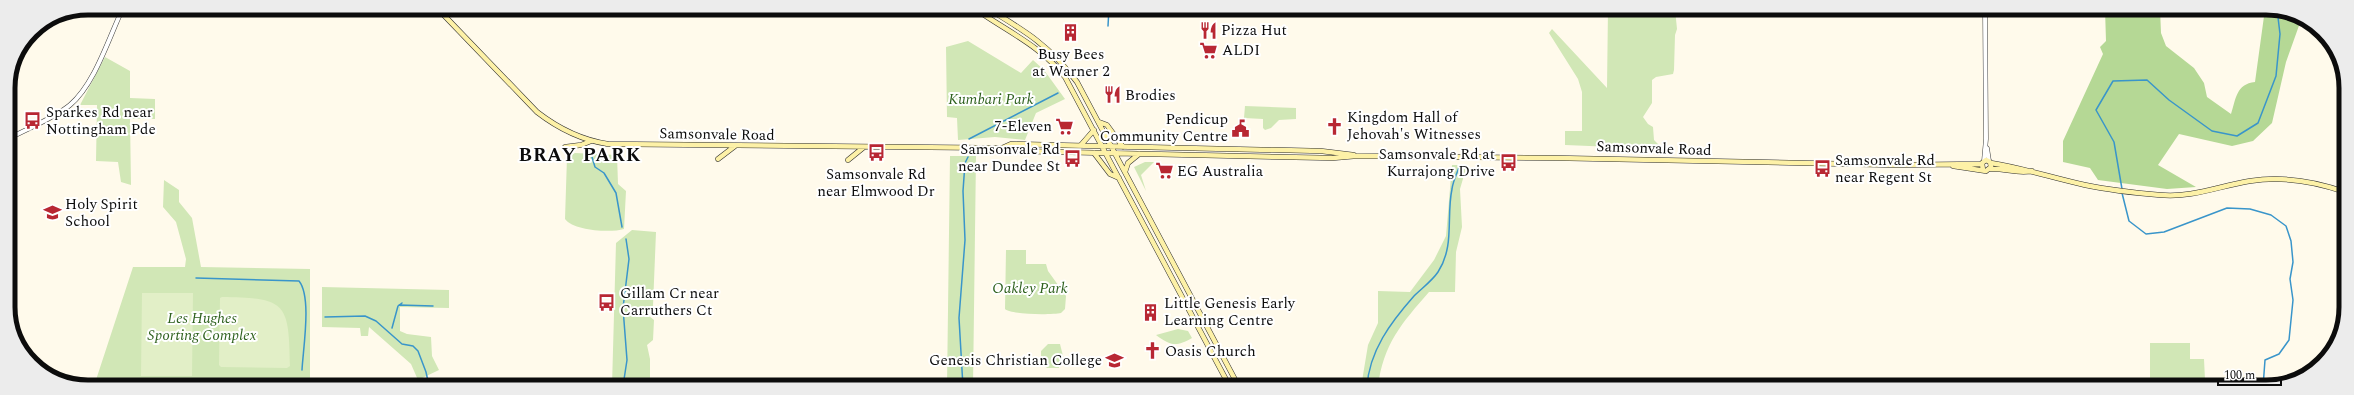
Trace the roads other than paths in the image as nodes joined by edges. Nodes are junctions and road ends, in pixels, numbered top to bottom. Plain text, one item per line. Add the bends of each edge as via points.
1 (120, 15) edge
2 (444, 15) edge
3 (984, 15) edge
4 (998, 15) edge
5 (1985, 15) edge
6 (1099, 122) junction
7 (1094, 130) junction
8 (15, 135) edge
9 (591, 141) junction
10 (1081, 145) junction
11 (735, 146) junction
12 (1102, 146) junction
13 (566, 147) dead end
14 (864, 147) junction
15 (1112, 147) junction
16 (1123, 147) junction
17 (1002, 148) junction
18 (1094, 153) junction
19 (1106, 153) junction
20 (1115, 153) junction
21 (1139, 154) junction
22 (1356, 156) junction
23 (718, 159) dead end
24 (848, 160) dead end
25 (1986, 162) junction
26 (1951, 166) junction
27 (1990, 169) junction
28 (1983, 170) junction
29 (2032, 171) junction
30 (1125, 172) junction
31 (1119, 178) junction
32 (2339, 190) edge
33 (1226, 380) edge
34 (1235, 380) edge

1 - 8 street via 87,84 76,99 58,113
2 - 9 main road, Samsonvale Road via 538,112 556,126
3 - 7 main road via 1022,37 1054,64 1069,83
4 - 6 main road via 1028,33 1055,55 1081,88
5 - 25 street
6 - 15 main road
6 - 16 main road via 1107,125
7 - 10 main road
7 - 12 main road
9 - 11 main road, Samsonvale Road via 616,145
9 - 13 main road
10 - 12 main road, Samsonvale Road
10 - 17 main road, Samsonvale Road via 1011,144
11 - 14 main road, Samsonvale Road
11 - 23 main road
12 - 15 main road, Samsonvale Road
12 - 19 main road
14 - 17 main road, Samsonvale Road
14 - 24 main road
15 - 16 main road, Samsonvale Road
15 - 20 main road
16 - 22 main road, Samsonvale Road via 1321,151
17 - 18 main road, Samsonvale Road via 1011,151
18 - 19 main road, Samsonvale Road
18 - 31 main road via 1110,174
19 - 20 main road, Samsonvale Road
19 - 31 main road
20 - 21 main road, Samsonvale Road
20 - 30 main road
21 - 22 main road, Samsonvale Road via 1333,158
21 - 30 main road via 1128,163
22 - 26 main road, Samsonvale Road
25 - 26 main road, Samsonvale Road
25 - 27 main road
25 - 28 main road
25 - 29 main road, Samsonvale Road
26 - 28 main road, Samsonvale Road
27 - 28 main road, Samsonvale Road
27 - 29 main road, Samsonvale Road via 2000,168 2016,173
29 - 32 main road, Samsonvale Road via 2086,185 2160,195 2188,195 2249,181 2281,180 2314,182
30 - 34 main road
31 - 33 main road

